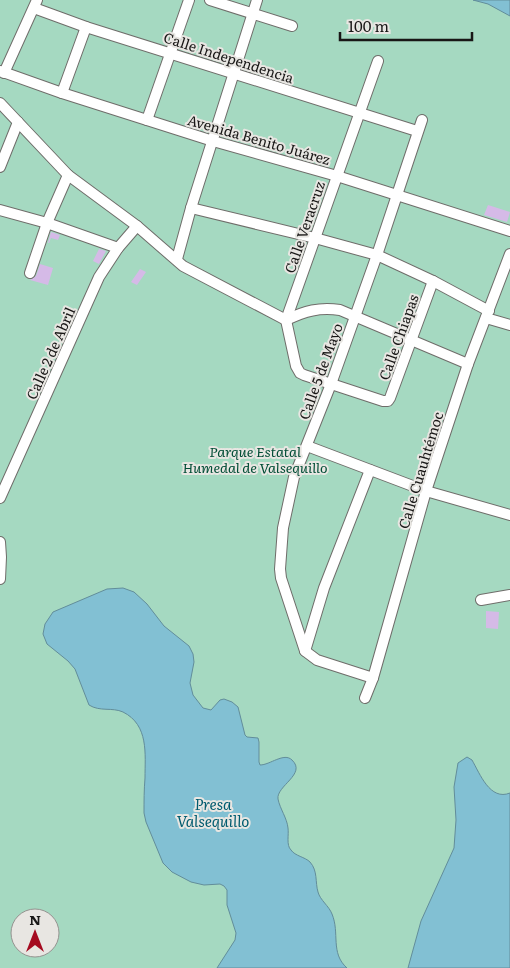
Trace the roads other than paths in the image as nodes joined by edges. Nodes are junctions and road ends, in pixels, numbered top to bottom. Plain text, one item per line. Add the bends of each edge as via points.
1 (189, 0) edge
2 (210, 0) edge
3 (257, 0) edge
4 (36, 4) edge
5 (252, 13) junction
6 (292, 26) dead end
7 (86, 27) junction
8 (171, 53) junction
9 (378, 61) dead end
10 (2, 72) edge
11 (233, 73) junction
12 (62, 93) junction
13 (0, 103) edge
14 (360, 113) junction
15 (147, 120) junction
16 (422, 120) dead end
17 (18, 122) junction
18 (417, 131) junction
19 (213, 141) junction
20 (0, 167) edge
21 (68, 175) junction
22 (337, 176) junction
23 (396, 195) junction
24 (191, 208) junction
25 (0, 210) edge
26 (47, 224) junction
27 (137, 226) junction
28 (510, 231) edge
29 (315, 238) junction
30 (118, 248) junction
31 (510, 254) edge
32 (377, 255) junction
33 (177, 259) junction
34 (30, 273) dead end
35 (433, 281) junction
36 (488, 314) junction
37 (354, 316) junction
38 (286, 320) junction
39 (510, 325) edge
40 (411, 341) junction
41 (468, 364) junction
42 (331, 384) junction
43 (307, 446) junction
44 (370, 470) junction
45 (426, 492) junction
46 (0, 498) edge
47 (510, 515) edge
48 (0, 542) edge
49 (0, 578) edge
50 (510, 595) edge
51 (481, 600) dead end
52 (305, 651) junction
53 (373, 678) junction
54 (365, 698) dead end

1 - 8 street
2 - 5 street
3 - 5 street
4 - 7 street, Calle Independencia
4 - 10 street
5 - 6 street
5 - 11 street
7 - 8 street, Calle Independencia
7 - 12 street
8 - 11 street, Calle Independencia
8 - 15 street
9 - 14 street, Calle Veracruz
10 - 12 street, Avenida Benito Juárez
11 - 14 street, Calle Independencia
11 - 19 street
12 - 15 street, Avenida Benito Juárez
13 - 17 street
14 - 18 street, Calle Independencia
14 - 22 street, Calle Veracruz
15 - 19 street, Avenida Benito Juárez
16 - 18 street, Calle 5 de Mayo
17 - 20 street
17 - 21 street
18 - 23 street, Calle 5 de Mayo
19 - 22 street, Avenida Benito Juárez
19 - 24 street
21 - 26 street
21 - 27 street
22 - 23 street, Avenida Benito Juárez
22 - 29 street, Calle Veracruz
23 - 28 street, Avenida Benito Juárez
23 - 32 street, Calle 5 de Mayo
24 - 29 street
24 - 33 street
25 - 26 street
26 - 30 street
26 - 34 street
27 - 30 street, Calle 2 de Abril
27 - 33 street
29 - 32 street
29 - 38 street, Calle Veracruz
30 - 46 street, Calle 2 de Abril via 99,277
31 - 36 street, Calle Cuauhtémoc
32 - 35 street
32 - 37 street, Calle 5 de Mayo
33 - 38 street via 183,266
35 - 36 street
35 - 40 street, Calle Chiapas
36 - 39 street
36 - 41 street, Calle Cuauhtémoc
37 - 38 street via 326,308
37 - 40 street
37 - 42 street, Calle 5 de Mayo
38 - 42 street via 297,370
40 - 41 street
40 - 42 street, Calle Chiapas via 388,401
41 - 45 street, Calle Cuauhtémoc
42 - 43 street, Calle 5 de Mayo
43 - 44 street
43 - 52 street, Calle 5 de Mayo via 294,477 286,510 280,569
44 - 45 street
44 - 52 street via 324,588
45 - 47 street
45 - 53 street, Calle Cuauhtémoc
48 - 49 street
50 - 51 street
52 - 53 street via 317,660
53 - 54 street, Calle Cuauhtémoc

